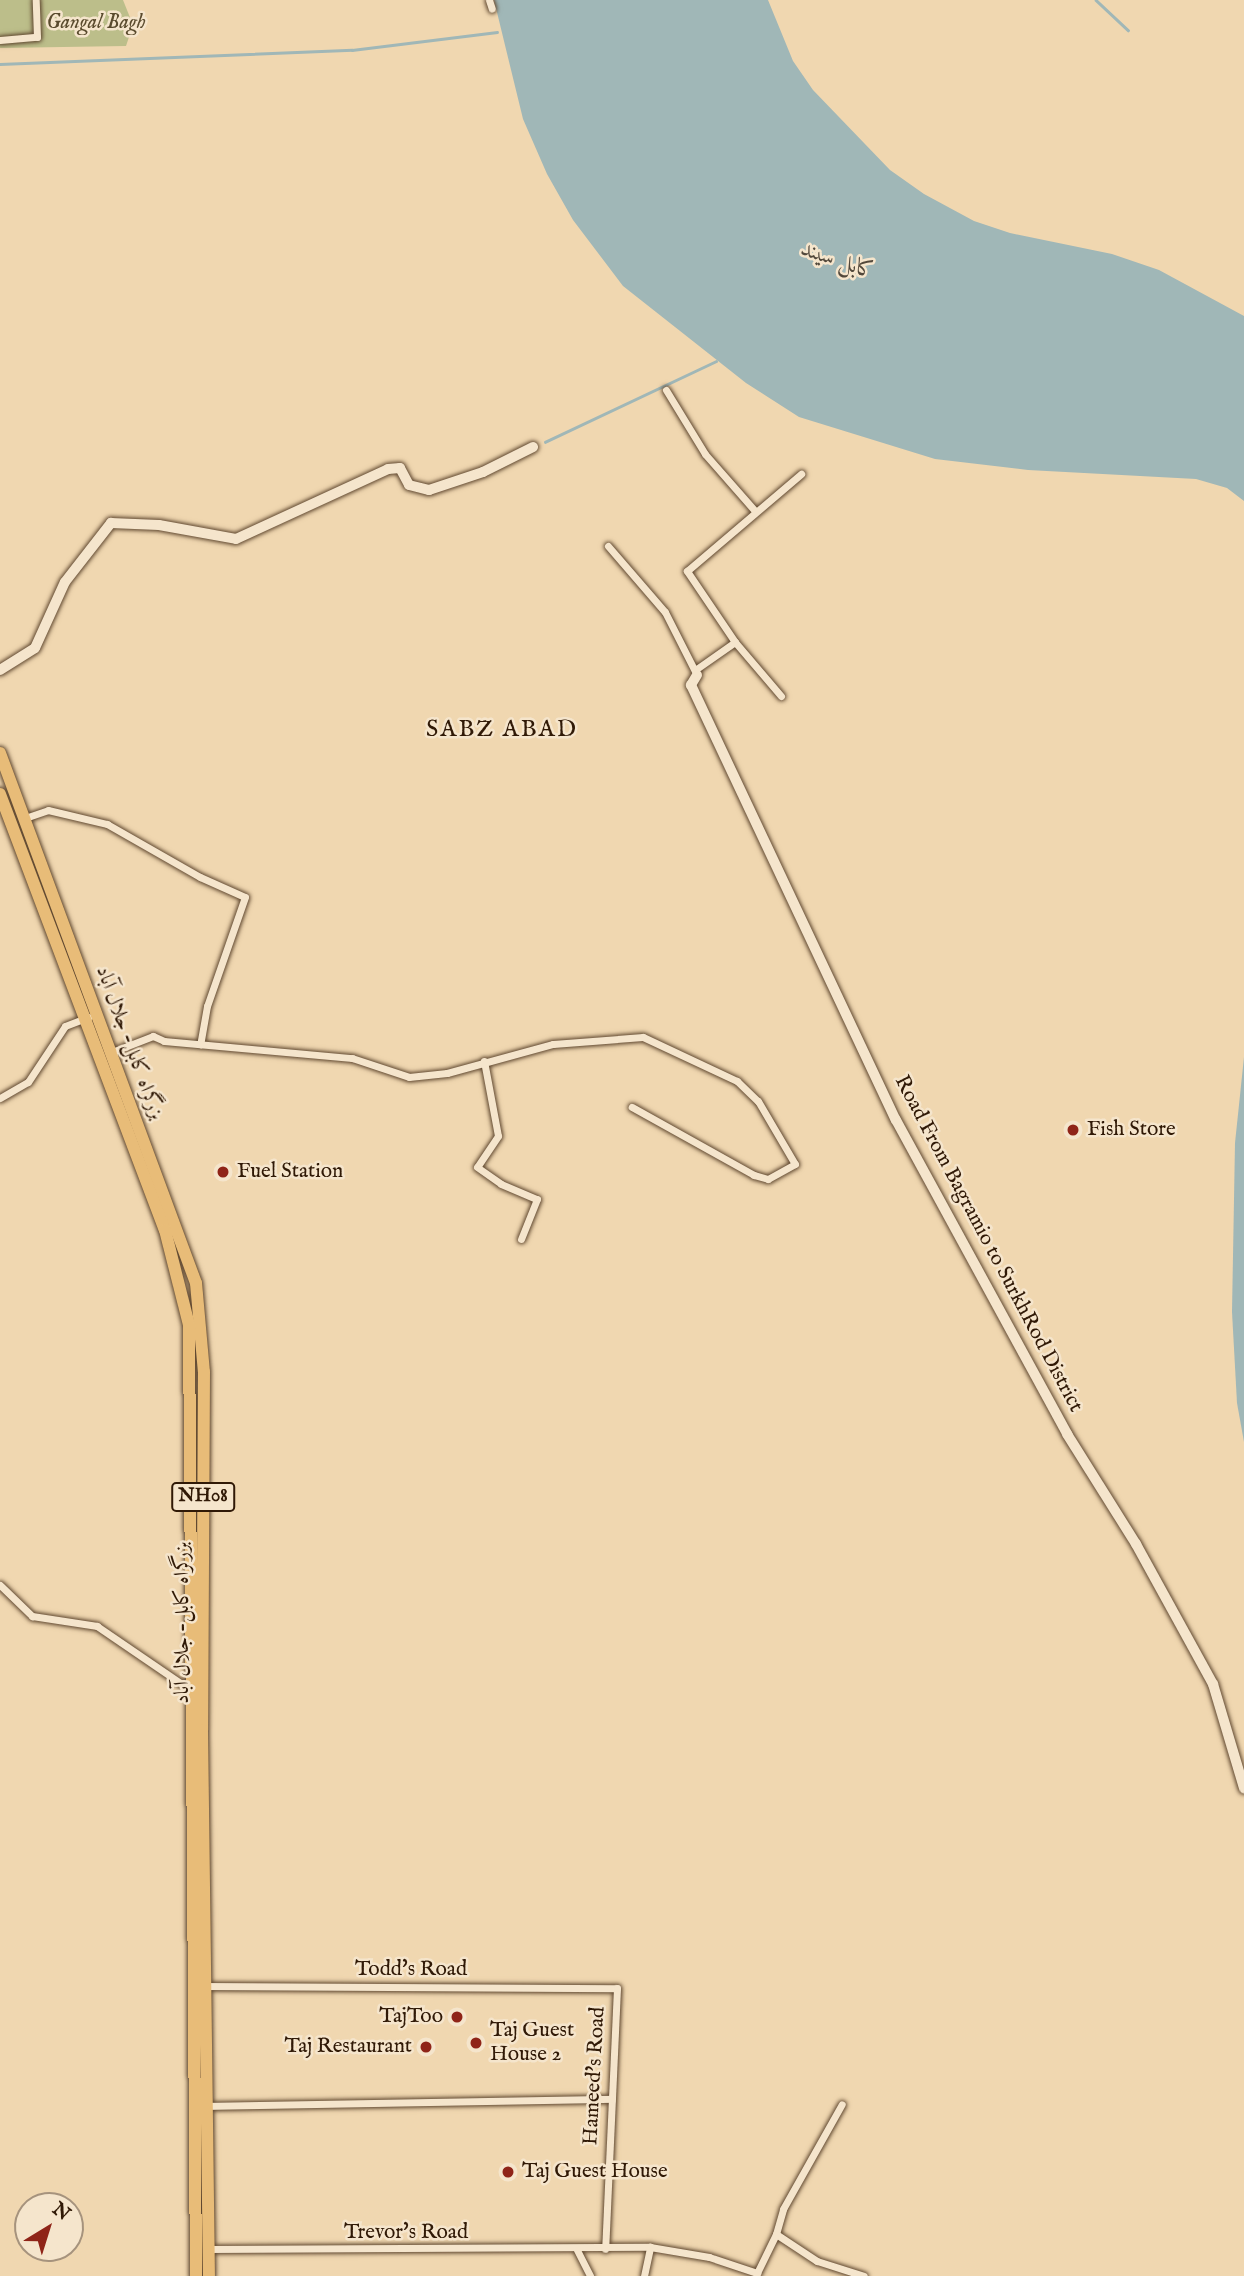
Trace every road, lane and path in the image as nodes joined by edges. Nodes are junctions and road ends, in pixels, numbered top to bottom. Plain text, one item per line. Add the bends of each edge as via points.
1 (36, 0) edge
2 (489, 0) edge
3 (492, 9) dead end
4 (0, 40) edge
5 (666, 390) dead end
6 (533, 447) dead end
7 (801, 474) dead end
8 (755, 511) junction
9 (608, 546) dead end
10 (735, 642) junction
11 (0, 670) edge
12 (696, 672) junction
13 (781, 696) dead end
14 (0, 753) edge
15 (0, 794) edge
16 (4, 817) edge
17 (24, 818) junction
18 (98, 1012) junction
19 (85, 1018) junction
20 (200, 1044) junction
21 (112, 1052) junction
22 (484, 1061) junction
23 (0, 1098) edge
24 (632, 1107) dead end
25 (521, 1239) dead end
26 (0, 1585) edge
27 (192, 1691) junction
28 (1244, 1788) edge
29 (204, 1986) junction
30 (617, 1988) joint
31 (612, 2099) junction
32 (842, 2104) dead end
33 (205, 2106) junction
34 (776, 2234) junction
35 (650, 2247) junction
36 (208, 2249) junction
37 (577, 2249) junction
38 (605, 2249) junction
39 (196, 2276) edge
40 (209, 2276) edge
41 (590, 2276) edge
42 (644, 2276) edge
43 (864, 2276) edge

1 - 4 street via 37,37
2 - 3 street
5 - 8 street via 705,454
6 - 11 street via 483,472 429,490 409,485 401,468 388,469 236,539 159,525 111,523 65,582 35,648
7 - 8 street
8 - 10 street via 687,570
9 - 12 street via 665,612
10 - 12 street
10 - 13 street
12 - 28 street, Road From Bagramio to SurkhRod District via 691,685 896,1120 1067,1434 1136,1544 1213,1684
14 - 17 highway, بزرگراه کابل- جلال آباد / NH08
15 - 16 highway, بزرگراه کابل- جلال آباد / NH08
16 - 19 highway, بزرگراه کابل- جلال آباد / NH08
17 - 18 highway, بزرگراه کابل- جلال آباد / NH08
17 - 20 street via 48,810 107,824 245,897 207,1006
18 - 19 street
18 - 21 highway, بزرگراه کابل- جلال آباد / NH08
19 - 23 street via 65,1026 28,1082
19 - 27 highway, بزرگراه کابل- جلال آباد / NH08 via 165,1230 189,1325
20 - 21 street via 153,1036
20 - 22 street via 352,1058 409,1077 447,1073
21 - 29 highway, بزرگراه کابل- جلال آباد / NH08 via 196,1283 204,1372
22 - 24 street via 553,1044 643,1037 737,1081 758,1101 795,1164 768,1179 754,1175
22 - 25 street via 498,1136 477,1167 501,1184 537,1199
26 - 27 street via 32,1616 97,1626
27 - 39 highway, بزرگراه کابل- جلال آباد / NH08
29 - 30 street, Todd's Road
29 - 33 highway, بزرگراه کابل- جلال آباد / NH08
30 - 31 street, Hameed's Road
31 - 33 street
31 - 38 street, Hameed's Road
32 - 34 street via 789,2198
33 - 36 highway, بزرگراه کابل- جلال آباد / NH08
34 - 35 street, Trevor's Road via 757,2273 709,2257
34 - 43 street via 817,2260
35 - 38 street, Trevor's Road
35 - 42 street
36 - 37 street, Trevor's Road
36 - 40 highway, بزرگراه کابل- جلال آباد / NH08
37 - 38 street, Trevor's Road
37 - 41 street

